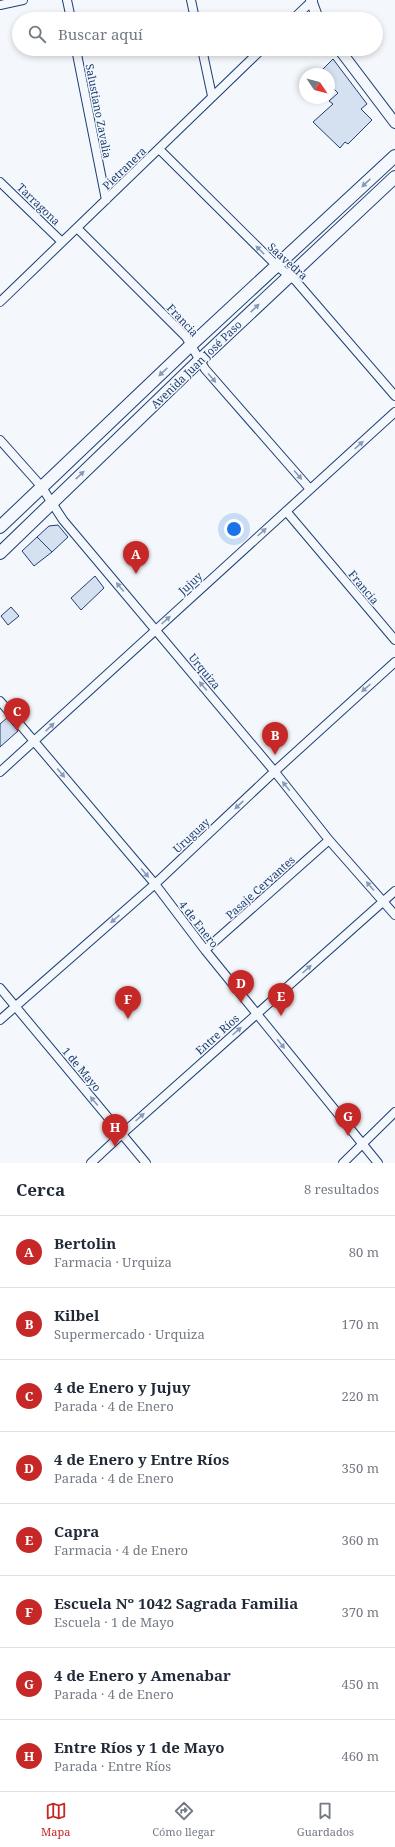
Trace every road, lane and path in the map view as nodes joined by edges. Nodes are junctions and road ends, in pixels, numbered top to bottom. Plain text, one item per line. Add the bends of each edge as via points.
1 (23, 0) edge
2 (67, 0) edge
3 (191, 0) edge
4 (312, 1) edge
5 (0, 5) edge
6 (70, 12) edge
7 (194, 12) edge
8 (300, 12) edge
9 (316, 12) edge
10 (77, 56) edge
11 (203, 56) edge
12 (255, 56) edge
13 (344, 56) edge
14 (212, 96) junction
15 (395, 123) edge
16 (159, 150) junction
17 (395, 156) edge
18 (395, 177) edge
19 (0, 182) edge
20 (106, 200) junction
21 (76, 228) junction
22 (62, 242) junction
23 (276, 266) junction
24 (290, 275) junction
25 (0, 302) edge
26 (191, 345) junction
27 (200, 360) junction
28 (395, 396) edge
29 (395, 412) edge
30 (0, 440) edge
31 (42, 486) junction
32 (310, 489) junction
33 (52, 502) junction
34 (286, 511) junction
35 (0, 527) edge
36 (0, 553) edge
37 (156, 629) junction
38 (395, 640) edge
39 (395, 662) edge
40 (0, 701) edge
41 (34, 741) junction
42 (0, 772) edge
43 (275, 772) junction
44 (330, 840) junction
45 (155, 884) junction
46 (395, 891) edge
47 (383, 901) junction
48 (395, 915) edge
49 (205, 950) junction
50 (0, 988) edge
51 (15, 1006) junction
52 (257, 1014) junction
53 (0, 1020) edge
54 (395, 1112) edge
55 (122, 1134) junction
56 (362, 1144) junction
57 (91, 1163) edge
58 (146, 1163) edge
59 (342, 1163) edge
60 (378, 1163) edge

1 - 5 street
2 - 6 street
3 - 7 street
4 - 8 street
4 - 9 street
10 - 20 street, Salustiano Zavalia
11 - 14 street
12 - 14 street, Pietranera
13 - 15 street
14 - 16 street, Pietranera
16 - 20 street, Pietranera
23 -> 16 street, Saavedra
17 -> 23 main road, Avenida Juan José Paso
18 - 24 main road, Avenida Juan José Paso
19 - 22 street, Tarragona
20 - 21 street, Pietranera
21 - 22 street, Pietranera
21 - 26 street, Francia via 186,337
22 - 25 street, Pietranera
23 - 24 street, Saavedra
23 - 26 main road, Avenida Juan José Paso
27 -> 24 main road, Avenida Juan José Paso
24 - 28 street, Saavedra
26 - 27 street, Francia
26 -> 31 main road, Avenida Juan José Paso
27 -> 32 street, Francia via 205,369
33 -> 27 main road, Avenida Juan José Paso
32 -> 29 street, Jujuy
30 - 31 street, Urquiza
31 - 33 street, Urquiza
31 - 35 main road, Avenida Juan José Paso
32 - 34 street, Jujuy
33 - 36 main road, Avenida Juan José Paso
37 -> 33 street, Urquiza via 63,520
37 -> 34 street, Jujuy
34 - 38 street, Francia
41 -> 37 street, Jujuy
43 -> 37 street, Urquiza
39 -> 43 street, Uruguay
40 - 41 street, 4 de Enero
41 - 42 street, Jujuy
41 -> 45 street, 4 de Enero
44 -> 43 street, Urquiza
43 -> 45 street, Uruguay
47 -> 44 street, Urquiza
44 - 49 street, Pasaje Cervantes
45 - 49 street, 4 de Enero
45 -> 51 street, Uruguay
46 - 47 street, Entre Ríos
47 - 48 street, Urquiza
52 -> 47 street, Entre Ríos
49 - 52 street, 4 de Enero
50 - 51 street, 1 de Mayo
51 - 53 street, Uruguay
55 -> 51 street, 1 de Mayo
55 -> 52 street, Entre Ríos
52 -> 56 street, 4 de Enero
54 - 56 street
55 - 57 street, Entre Ríos
55 - 58 street, 1 de Mayo
56 - 59 street
56 - 60 street, 4 de Enero

